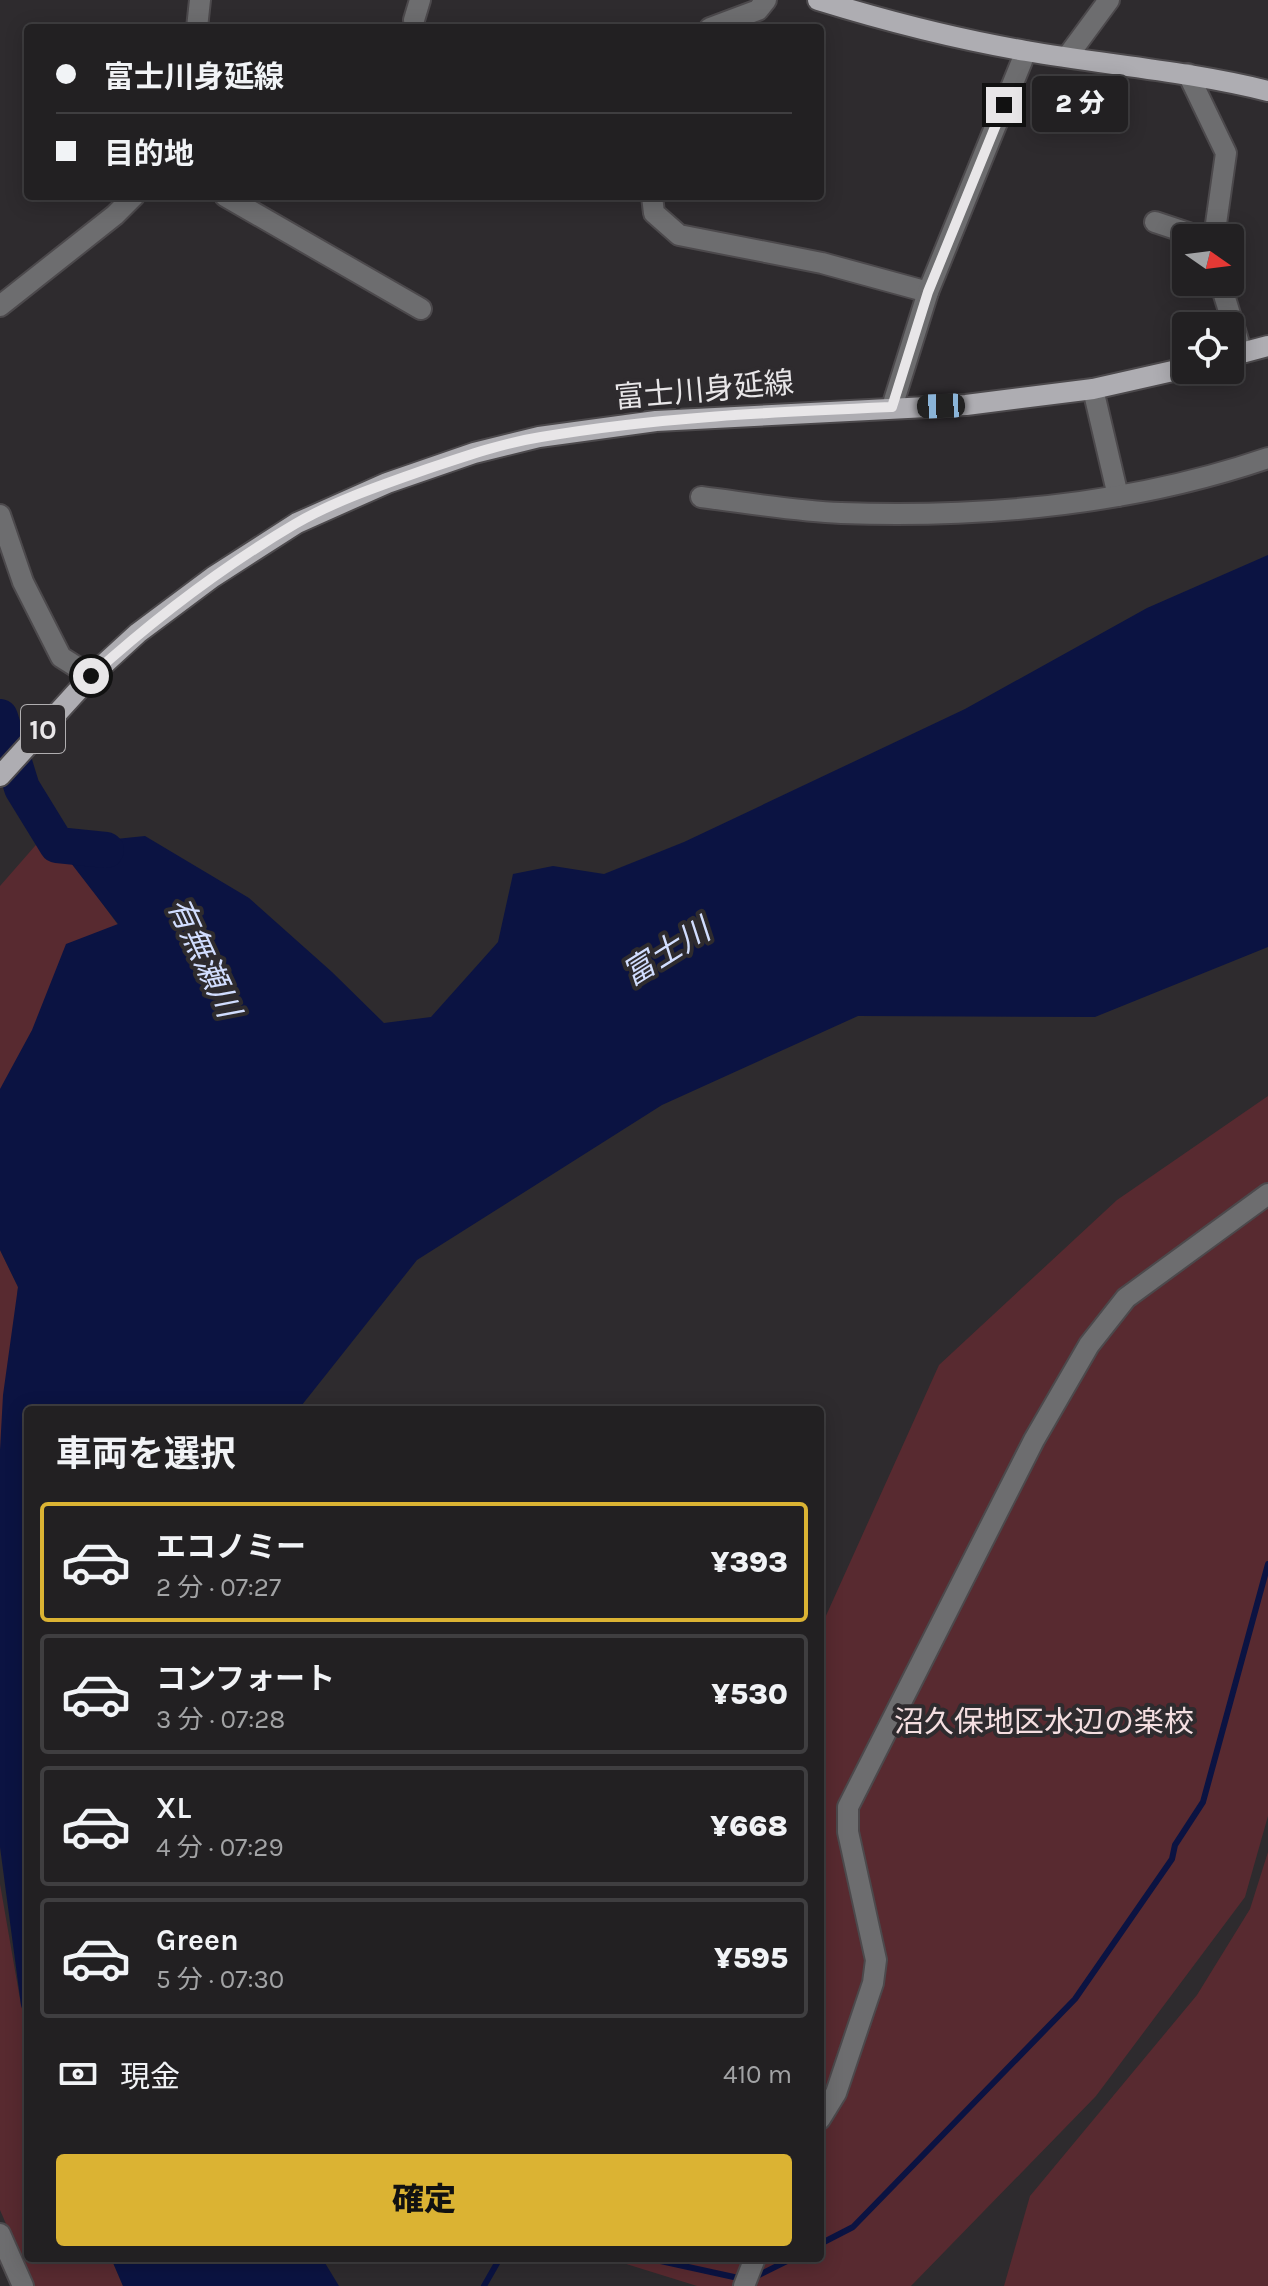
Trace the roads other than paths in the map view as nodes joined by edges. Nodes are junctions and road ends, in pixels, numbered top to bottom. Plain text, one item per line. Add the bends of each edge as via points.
1 (200, 0) edge
2 (420, 0) edge
3 (766, 0) edge
4 (818, 0) edge
5 (1109, 0) edge
6 (414, 20) dead end
7 (197, 24) edge
8 (721, 24) edge
9 (1026, 51) junction
10 (1067, 57) junction
11 (1188, 74) junction
12 (1268, 91) edge
13 (130, 200) edge
14 (232, 200) edge
15 (652, 200) edge
16 (1155, 222) dead end
17 (1216, 224) edge
18 (1172, 228) edge
19 (928, 292) junction
20 (0, 306) edge
21 (421, 309) dead end
22 (1268, 346) edge
23 (1244, 353) edge
24 (1172, 371) edge
25 (1093, 389) junction
26 (892, 407) junction
27 (1268, 458) edge
28 (1118, 496) junction
29 (701, 497) dead end
30 (0, 515) edge
31 (88, 679) junction
32 (0, 776) edge
33 (1268, 1194) edge
34 (824, 2112) edge
35 (0, 2234) edge
36 (753, 2262) edge
37 (23, 2286) edge
38 (744, 2286) edge

1 - 7 street
2 - 6 street
3 - 8 street via 758,10
4 - 9 main road
5 - 10 street
9 - 10 main road
9 - 19 street
10 - 11 main road
11 - 12 main road
11 - 17 street via 1226,153
13 - 20 street
14 - 21 street
15 - 19 street via 654,213 679,235 822,263
16 - 18 street
19 - 26 street
22 - 23 main road
24 - 25 main road, 富士川身延線 / 10
25 - 26 main road, 富士川身延線 / 10 via 966,405
25 - 28 street
26 - 31 main road, 富士川身延線 / 10 via 656,421 539,437 474,453 387,483 297,523 150,623
27 - 28 street via 1178,485
28 - 29 street via 922,514 838,512
30 - 31 street via 23,582 61,657
31 - 32 main road, 富士川身延線 / 10
33 - 34 street via 1126,1298 1089,1345 1034,1440 848,1807 848,1832 876,1960 836,2093
35 - 37 street
36 - 38 street

